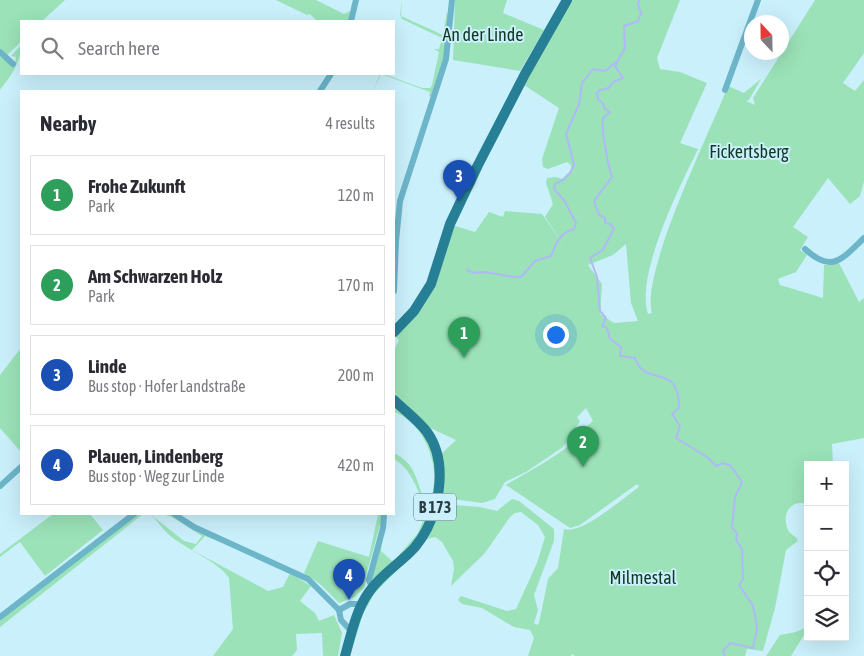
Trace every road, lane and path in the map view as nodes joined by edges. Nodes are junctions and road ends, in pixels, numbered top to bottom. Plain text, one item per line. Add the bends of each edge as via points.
1 (356, 0) edge
2 (452, 0) edge
3 (567, 0) edge
4 (758, 0) edge
5 (351, 20) edge
6 (0, 52) edge
7 (13, 64) dead end
8 (330, 75) edge
9 (321, 90) edge
10 (725, 90) dead end
11 (864, 238) edge
12 (805, 250) dead end
13 (395, 266) edge
14 (395, 331) edge
15 (395, 401) edge
16 (20, 468) edge
17 (0, 486) edge
18 (133, 515) edge
19 (176, 515) edge
20 (384, 515) edge
21 (372, 588) junction
22 (362, 604) junction
23 (339, 610) junction
24 (0, 618) edge
25 (352, 632) junction
26 (345, 656) edge

1 - 5 street
2 - 13 street via 446,59 400,201
3 - 14 main road via 478,165 450,224 428,290
4 - 10 street
6 - 7 street
8 - 9 street
11 - 12 street via 842,259 830,262 818,261
15 - 21 main road, B 173 via 423,428 432,442 438,462 438,489 434,511 423,535 406,557
16 - 17 street
18 - 24 street
19 - 23 street via 194,527 308,580
20 - 21 street via 369,580
21 - 22 main road, B 173
22 - 23 street via 350,604
22 - 25 main road, B 173
23 - 25 street via 341,620
25 - 26 main road, B 173

